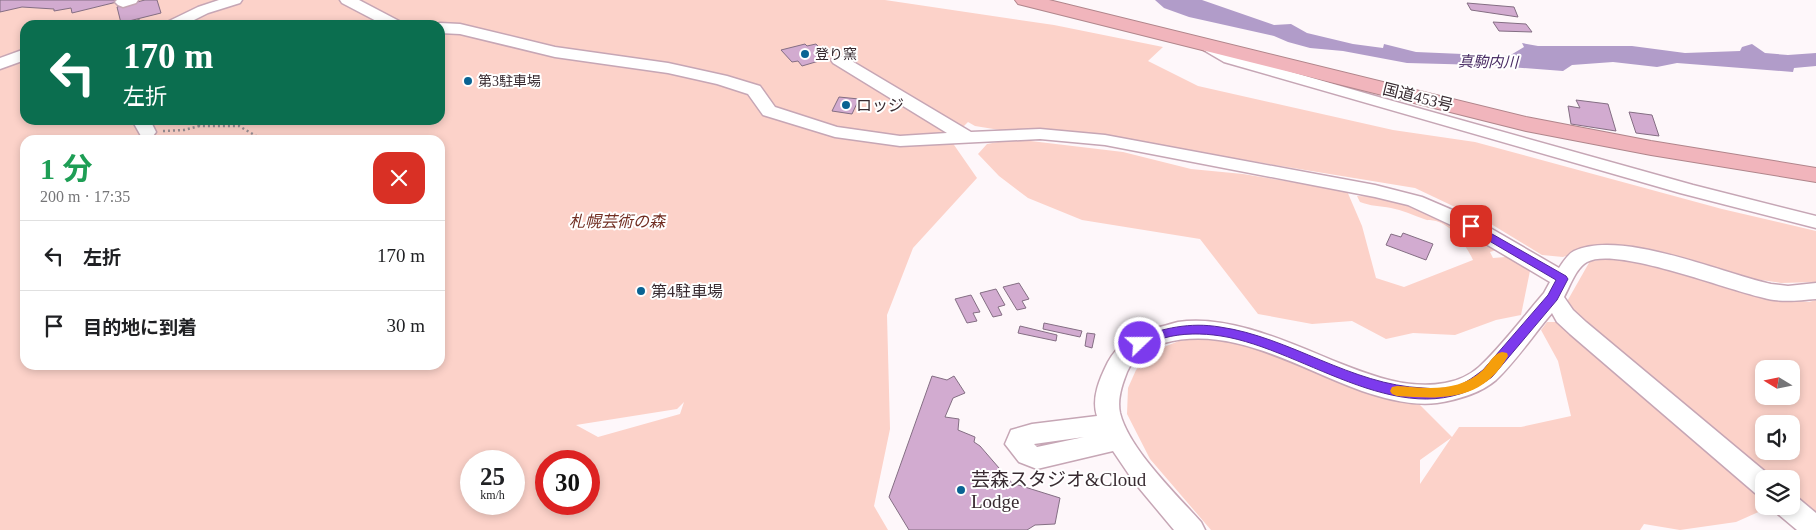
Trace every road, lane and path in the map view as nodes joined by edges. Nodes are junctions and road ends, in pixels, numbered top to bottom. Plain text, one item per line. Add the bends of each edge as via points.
1 (235, 0) edge
2 (347, 0) edge
3 (1025, 0) edge
4 (182, 20) edge
5 (386, 20) edge
6 (445, 28) edge
7 (1206, 45) junction
8 (20, 56) edge
9 (839, 60) dead end
10 (0, 64) edge
11 (144, 126) edge
12 (199, 126) joint
13 (254, 135) edge
14 (968, 138) junction
15 (1816, 175) edge
16 (1816, 222) edge
17 (1558, 288) junction
18 (1816, 291) edge
19 (1755, 478) edge
20 (1191, 530) edge

1 - 4 street
2 - 5 street
3 - 7 highway, 国道453号
6 - 14 street via 556,52 668,68 721,80 754,90 770,111 835,132 900,142
7 - 15 highway, 国道453号 via 1526,124
7 - 16 street via 1230,59 1376,102 1687,190
8 - 10 street
9 - 14 street
11 - 12 path via 184,130
12 - 13 path via 239,126
14 - 17 street via 1040,134 1105,140 1415,201 1471,226
17 - 18 street via 1580,257 1599,251 1646,257 1770,292 1794,294
17 - 19 street via 1565,316
17 - 20 street via 1487,374 1459,390 1438,394 1402,392 1367,383 1249,338 1220,331 1189,329 1160,334 1140,343 1120,360 1109,386 1108,412 1125,450

